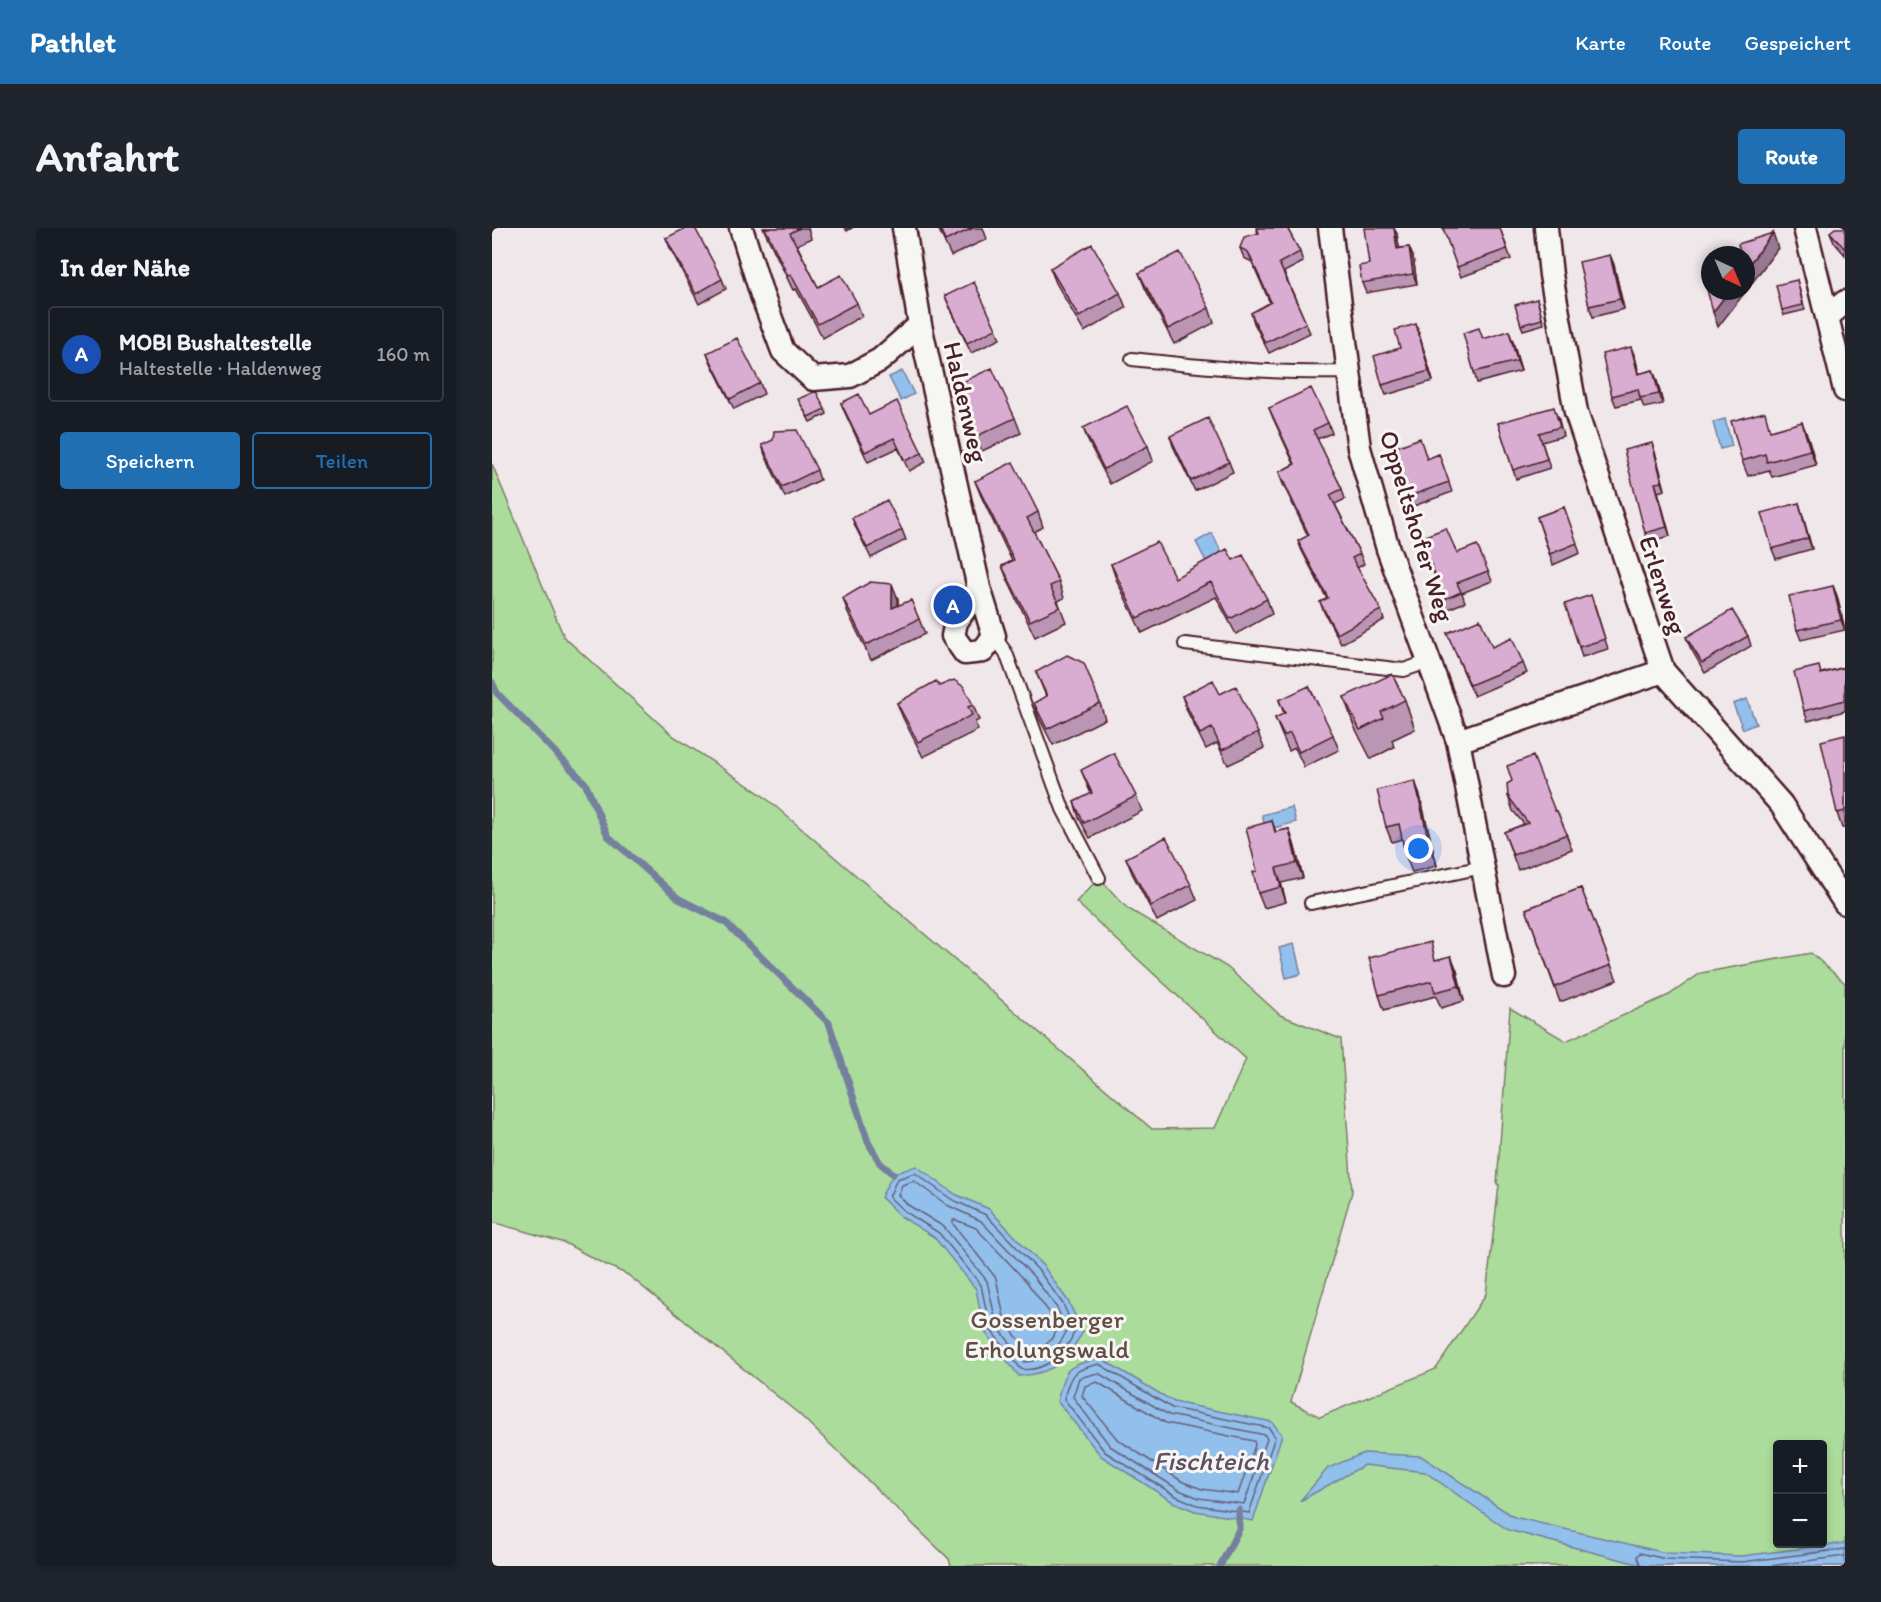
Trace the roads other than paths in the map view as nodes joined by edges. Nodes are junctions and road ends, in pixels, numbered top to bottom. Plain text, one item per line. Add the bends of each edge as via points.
1 (741, 228) edge
2 (904, 228) edge
3 (1330, 228) edge
4 (1546, 228) edge
5 (1804, 228) edge
6 (1845, 302) edge
7 (1827, 317) junction
8 (920, 325) junction
9 (1132, 359) dead end
10 (1349, 372) junction
11 (1845, 390) edge
12 (979, 588) junction
13 (994, 636) junction
14 (1185, 644) dead end
15 (1430, 661) junction
16 (1663, 671) junction
17 (1458, 741) junction
18 (1483, 867) junction
19 (1099, 878) dead end
20 (1311, 903) dead end
21 (1845, 903) edge
22 (1504, 976) dead end

1 - 8 street via 783,351 813,379 850,376 880,360
2 - 8 street, Haldenweg
3 - 10 street, Oppeltshofer Weg
4 - 16 street, Erlenweg via 1576,412
5 - 7 street
6 - 7 street
7 - 11 street
8 - 12 street, Haldenweg
9 - 10 lane via 1314,373
10 - 15 street, Oppeltshofer Weg via 1359,448 1388,549
12 - 13 street, Haldenweg
12 - 13 street via 956,622 953,636 964,653 983,651
13 - 19 lane via 1006,653 1063,809
14 - 15 lane, Oppeltshofer Weg via 1404,670
15 - 17 street, Oppeltshofer Weg
16 - 17 street
16 - 21 street, Erlenweg via 1781,804
17 - 18 street, Oppeltshofer Weg
18 - 20 lane
18 - 22 street, Oppeltshofer Weg

